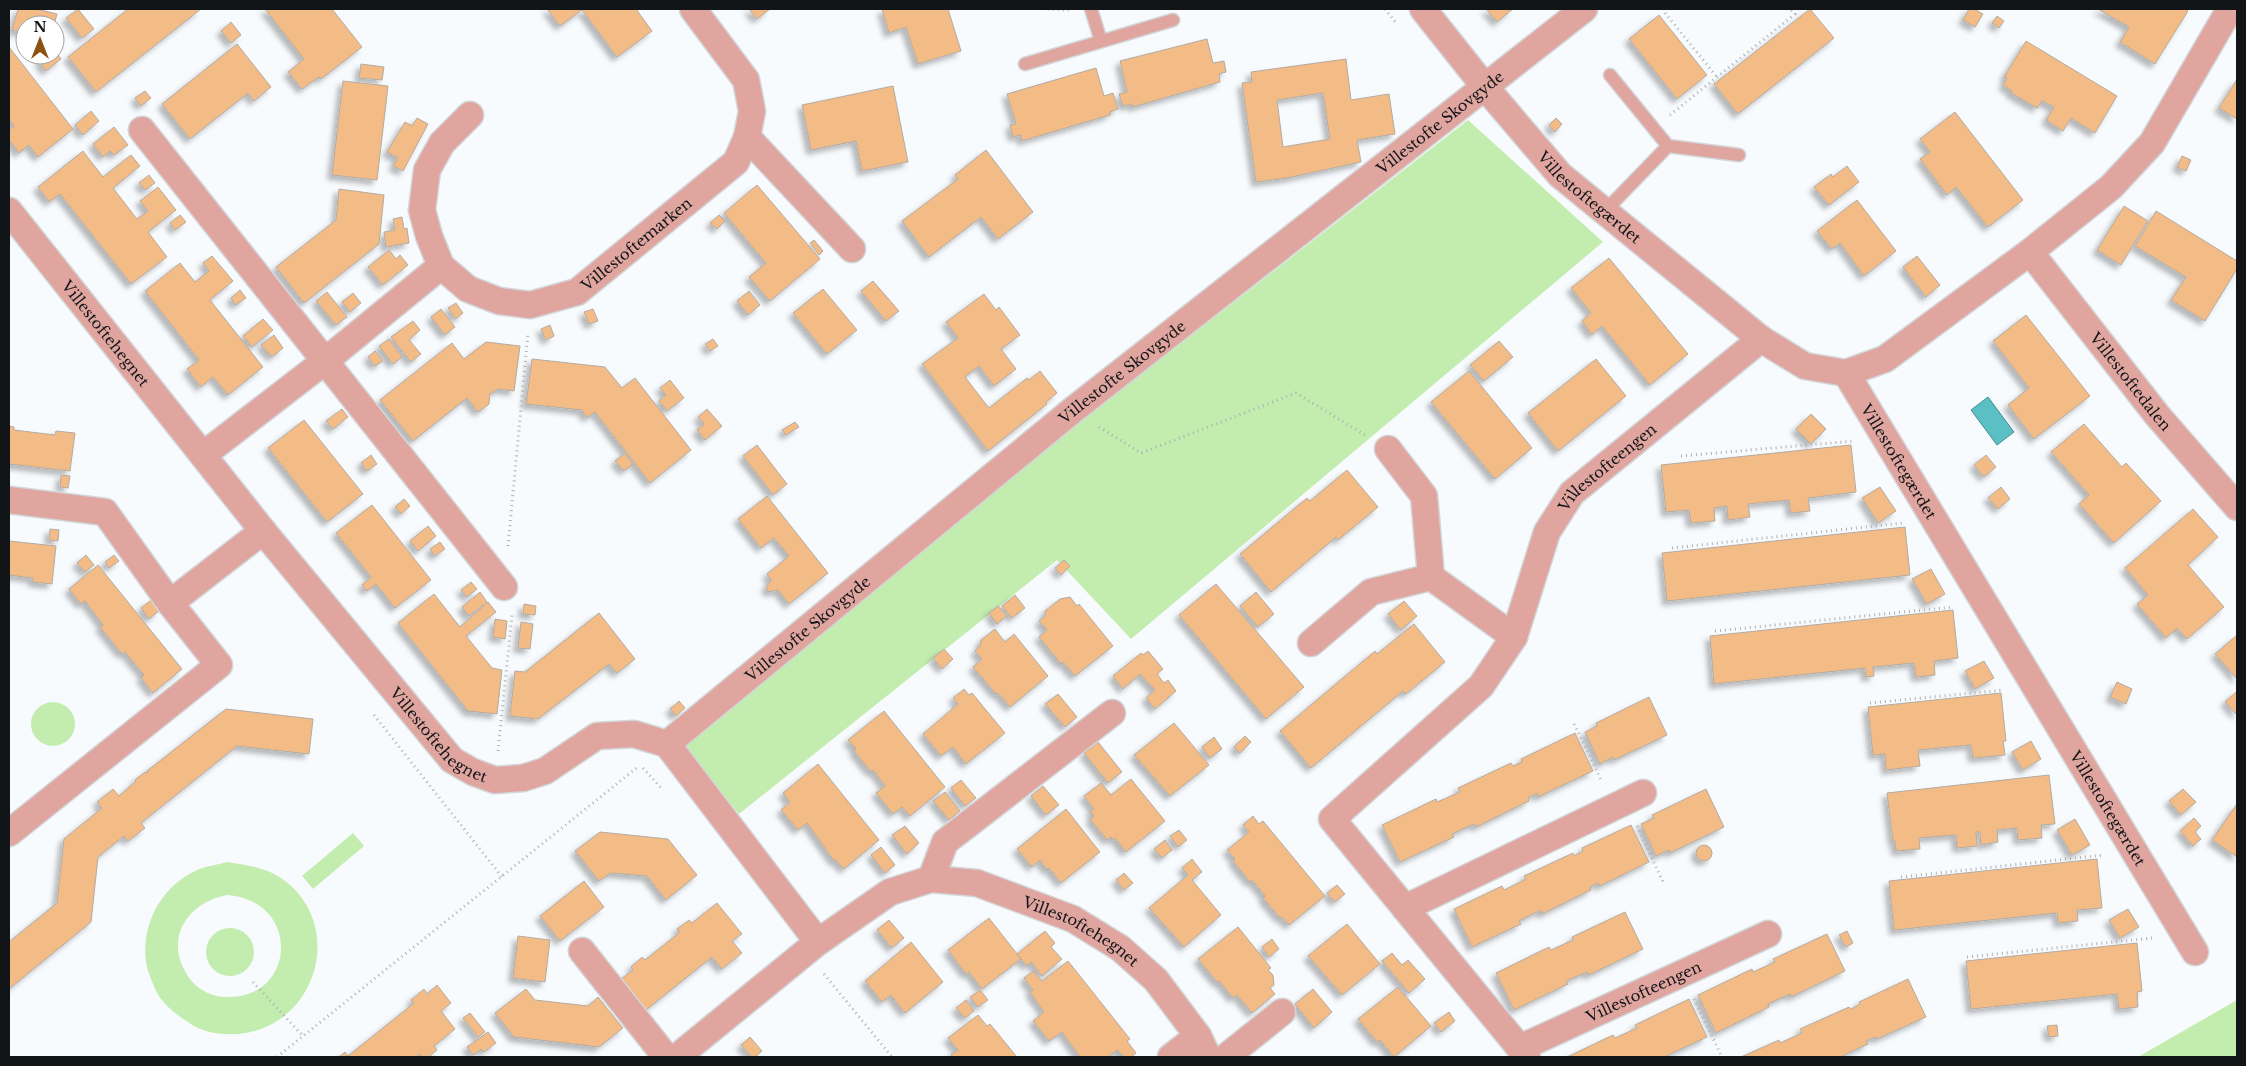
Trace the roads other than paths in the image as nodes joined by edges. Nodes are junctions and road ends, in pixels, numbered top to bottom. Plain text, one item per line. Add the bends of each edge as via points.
1 (693, 9) edge
2 (1091, 9) edge
3 (1423, 9) edge
4 (1584, 9) edge
5 (2230, 9) edge
6 (1173, 20) dead end
7 (1101, 41) junction
8 (1025, 64) dead end
9 (1610, 75) dead end
10 (1485, 87) junction
11 (470, 115) dead end
12 (142, 130) dead end
13 (747, 137) junction
14 (1668, 146) junction
15 (1739, 155) dead end
16 (9, 211) edge
17 (1604, 212) junction
18 (852, 249) dead end
19 (2030, 252) junction
20 (441, 266) junction
21 (1761, 339) junction
22 (325, 361) junction
23 (1846, 373) junction
24 (1388, 449) road end
25 (202, 456) junction
26 (9, 500) edge
27 (2237, 507) edge
28 (263, 531) junction
29 (1431, 577) junction
30 (504, 587) road end
31 (170, 603) junction
32 (1514, 637) junction
33 (1311, 643) dead end
34 (1112, 713) dead end
35 (667, 744) junction
36 (1627, 800) road end
37 (9, 833) edge
38 (930, 879) junction
39 (1405, 908) junction
40 (1768, 934) dead end
41 (2190, 944) road end
42 (812, 947) junction
43 (582, 951) dead end
44 (1282, 1012) dead end
45 (1203, 1046) edge
46 (1524, 1053) edge
47 (666, 1057) edge
48 (677, 1057) edge
49 (1171, 1057) edge
50 (1226, 1057) edge

1 - 13 street, Villestoftemarken via 746,80 752,111
2 - 7 lane
3 - 10 street, Villestoftegærdet
4 - 10 street, Villestofte Skovgyde
5 - 19 street via 2152,143 2111,187
6 - 7 lane
7 - 8 lane
9 - 14 lane
10 - 17 street, Villestoftegærdet via 1560,175
10 - 35 street, Villestofte Skovgyde via 1073,410
11 - 20 street, Villestoftemarken via 442,143 427,170 422,210
12 - 22 street
13 - 18 street
13 - 20 street, Villestoftemarken via 736,162 577,292 530,305 499,301 468,289
14 - 15 lane
14 - 17 lane
16 - 25 street, Villestoftehegnet
17 - 21 street, Villestoftegærdet
19 - 23 street via 1885,359
19 - 27 street, Villestoftedalen via 2157,416
20 - 22 street
21 - 23 street, Villestoftegærdet via 1804,366
21 - 32 street, Villestofteengen via 1572,493 1546,532
22 - 25 street
22 - 30 street
23 - 41 street, Villestoftegærdet
24 - 29 street via 1424,496
25 - 28 street, Villestoftehegnet
26 - 31 street via 105,512
28 - 31 street
28 - 35 street, Villestoftehegnet via 452,760 472,772 495,780 523,778 545,771 597,736 634,734
29 - 32 street
29 - 33 street via 1371,592
31 - 37 street via 219,665
32 - 39 street, Villestofteengen via 1481,686 1332,819
34 - 38 street via 944,842
35 - 42 street
36 - 39 street
38 - 42 street, Villestoftehegnet via 890,892
38 - 45 street, Villestoftehegnet via 977,884 1073,919 1120,948 1156,980
39 - 46 street, Villestofteengen
40 - 46 street, Villestofteengen
42 - 48 street, Villestoftehegnet
43 - 47 street
44 - 50 street
45 - 49 street, Villestoftehegnet

